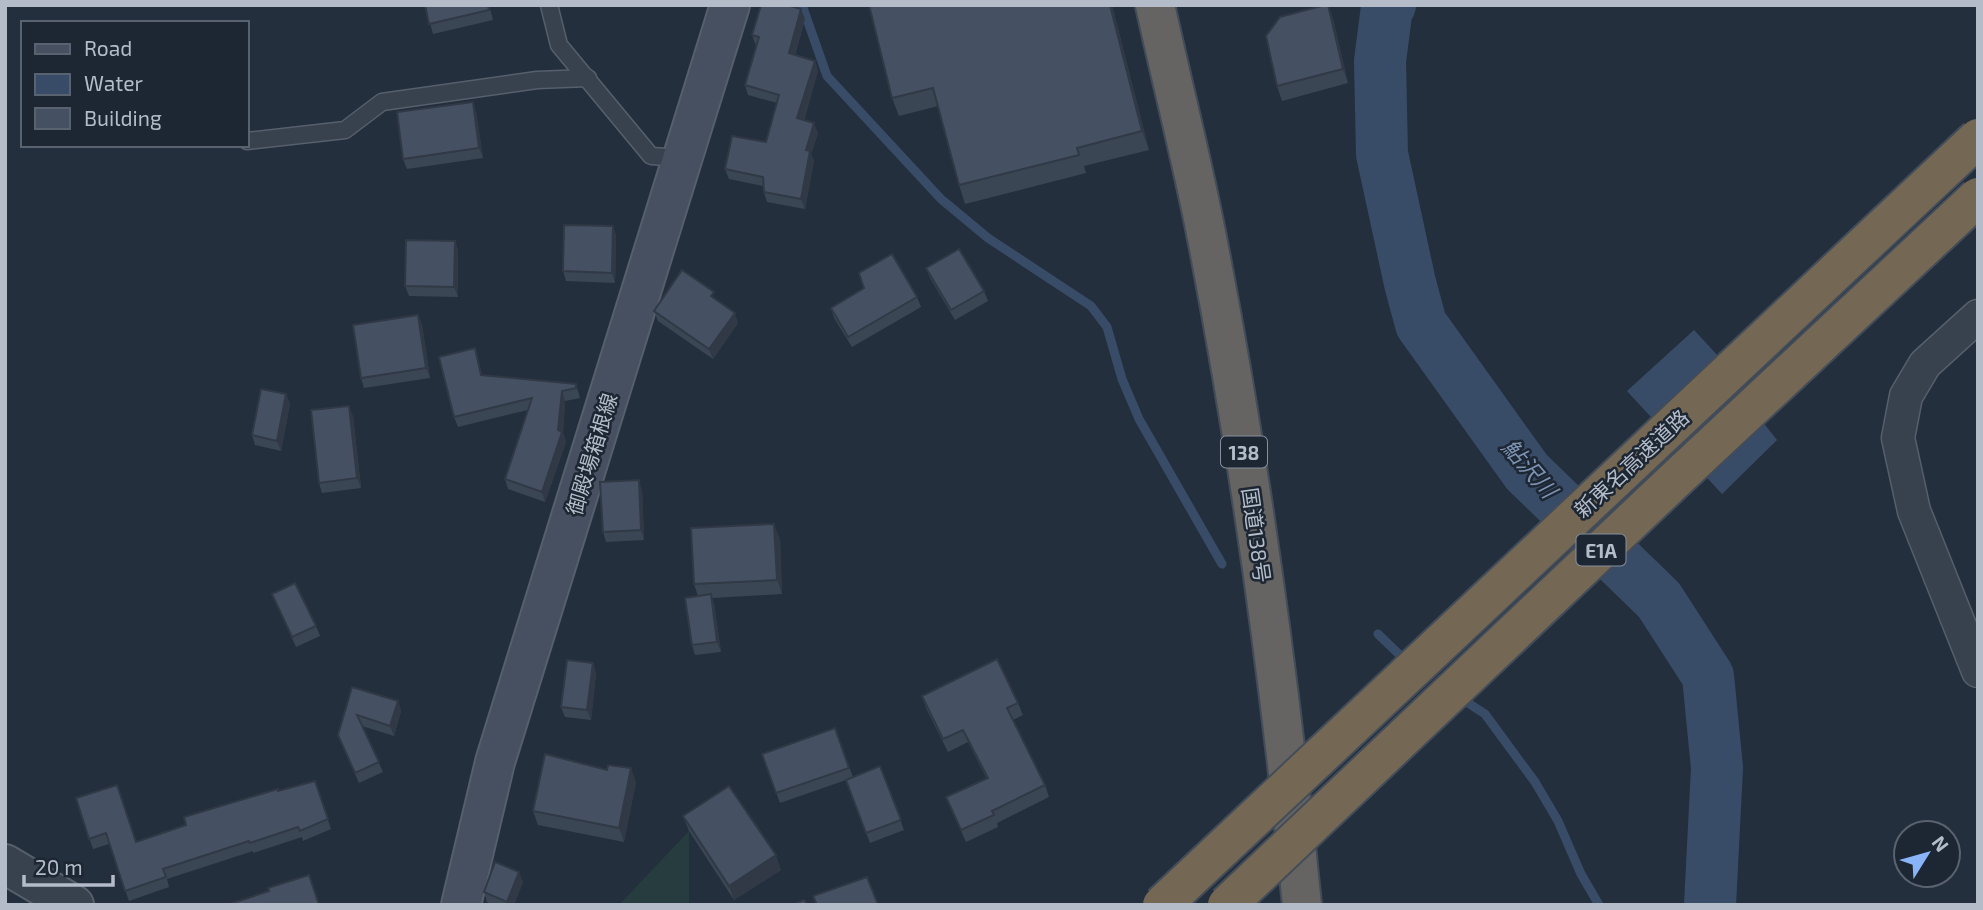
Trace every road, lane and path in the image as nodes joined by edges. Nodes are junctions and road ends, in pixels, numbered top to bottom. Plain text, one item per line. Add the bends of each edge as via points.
1 (549, 5) edge
2 (730, 5) edge
3 (1155, 5) edge
4 (588, 78) junction
5 (1978, 138) edge
6 (248, 141) edge
7 (684, 158) junction
8 (1978, 197) edge
9 (1978, 316) edge
10 (1978, 671) edge
11 (5, 864) edge
12 (74, 905) edge
13 (461, 905) edge
14 (1162, 905) edge
15 (1227, 905) edge
16 (1302, 905) edge

1 - 4 lane via 559,45
2 - 7 main road, 御殿場箱根線
3 - 16 highway, 国道138号 / 138 via 1207,237 1251,493 1286,738
4 - 6 lane via 537,80 382,102 345,130
4 - 7 lane via 651,156
5 - 14 highway, 新東名高速道路 / E1A, bridge
7 - 13 main road, 御殿場箱根線 via 495,762
8 - 15 highway, 新東名高速道路 / E1A, bridge
9 - 10 street via 1924,364 1906,396 1898,438 1914,512
11 - 12 street

